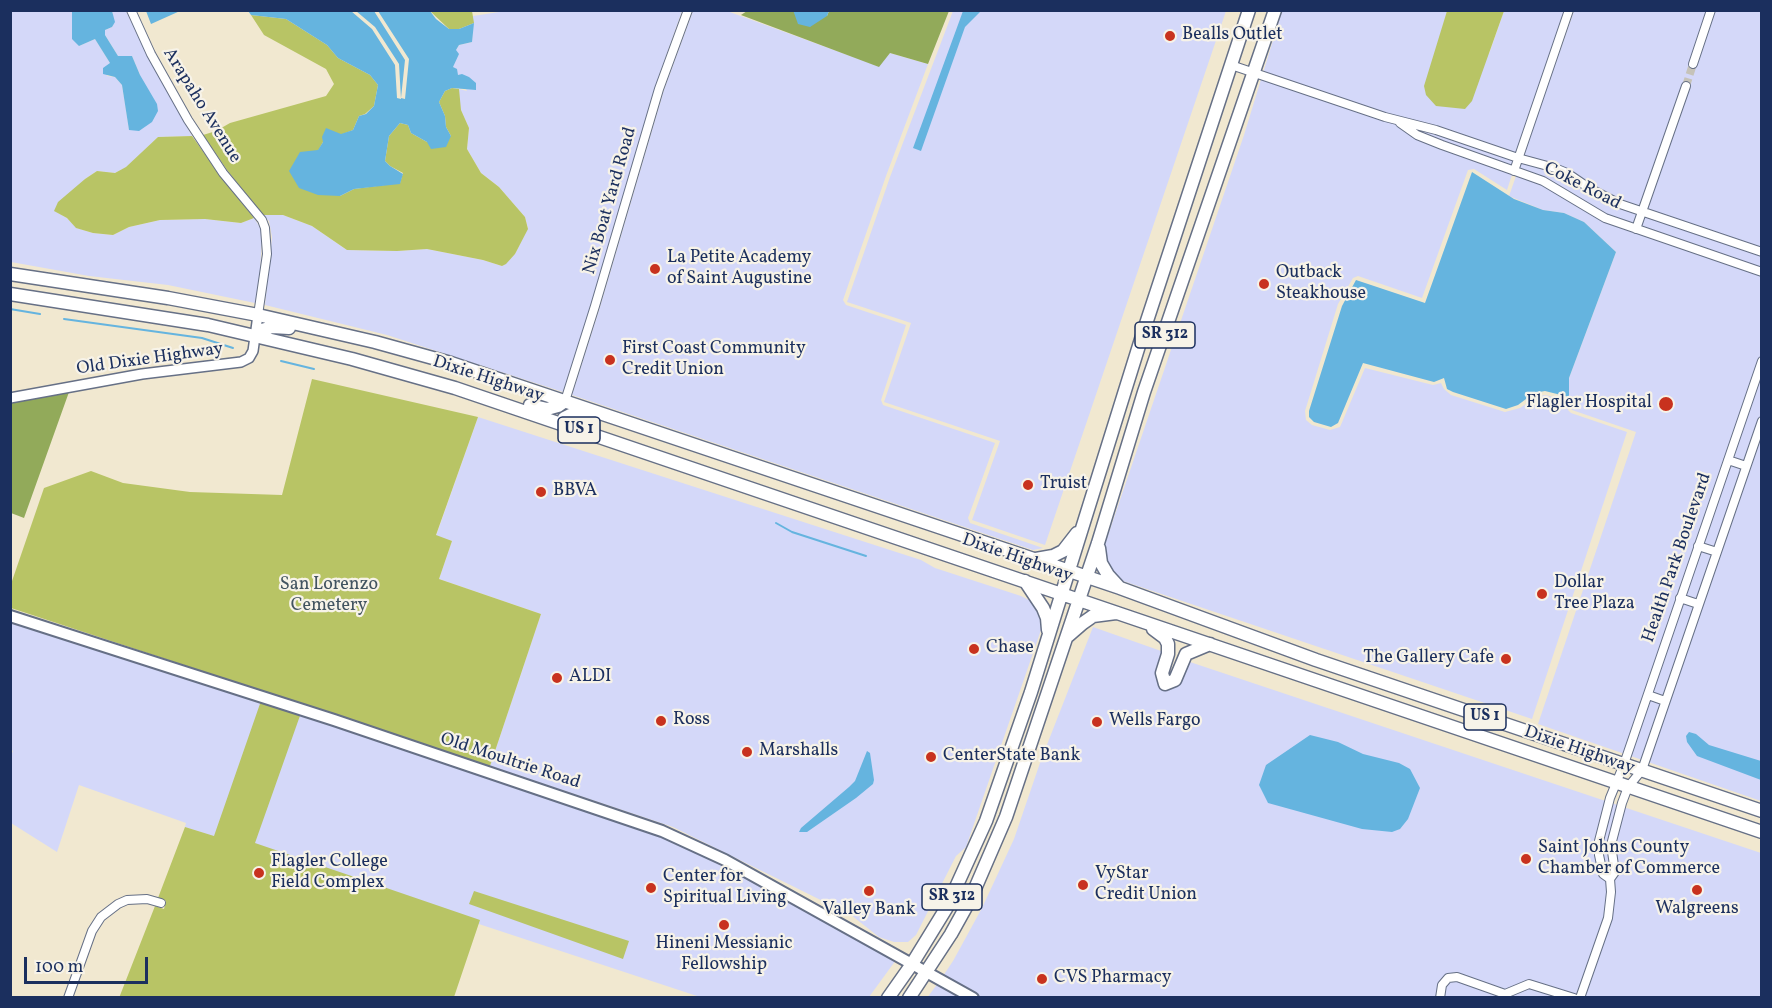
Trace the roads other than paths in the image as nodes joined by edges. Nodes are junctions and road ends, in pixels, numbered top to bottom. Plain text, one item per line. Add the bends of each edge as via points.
1 (131, 10) edge
2 (688, 10) edge
3 (1249, 10) edge
4 (1275, 10) edge
5 (1569, 10) edge
6 (1711, 10) edge
7 (1693, 64) tunnel mouth
8 (1231, 65) junction
9 (1253, 72) junction
10 (1686, 86) tunnel mouth
11 (1394, 119) junction
12 (1518, 158) junction
13 (1514, 171) junction
14 (1643, 212) junction
15 (1636, 229) junction
16 (1761, 252) edge
17 (10, 266) edge
18 (1761, 272) edge
19 (10, 274) edge
20 (48, 280) junction
21 (10, 282) edge
22 (87, 286) junction
23 (10, 294) edge
24 (258, 315) junction
25 (1143, 336) junction
26 (255, 337) junction
27 (1761, 361) edge
28 (433, 381) junction
29 (513, 383) junction
30 (1144, 392) junction
31 (10, 398) edge
32 (565, 401) junction
33 (564, 418) junction
34 (1761, 421) edge
35 (580, 430) junction
36 (724, 454) junction
37 (1728, 460) junction
38 (1746, 466) junction
39 (1083, 524) junction
40 (1098, 543) junction
41 (1698, 546) junction
42 (1717, 552) junction
43 (1032, 559) junction
44 (1068, 571) junction
45 (1087, 577) junction
46 (1025, 581) junction
47 (1120, 588) junction
48 (1061, 593) junction
49 (1680, 598) junction
50 (1079, 599) junction
51 (1698, 604) junction
52 (1119, 613) junction
53 (10, 616) edge
54 (1148, 624) junction
55 (1068, 637) junction
56 (1047, 639) junction
57 (1210, 644) junction
58 (1317, 660) junction
59 (1309, 679) junction
60 (1648, 695) junction
61 (1665, 701) junction
62 (1624, 764) junction
63 (1642, 770) junction
64 (1622, 785) junction
65 (998, 787) junction
66 (1014, 793) junction
67 (1761, 811) edge
68 (1761, 832) edge
69 (1610, 879) junction
70 (161, 903) dead end
71 (912, 964) junction
72 (927, 972) junction
73 (68, 998) edge
74 (888, 998) edge
75 (909, 998) edge
76 (973, 998) edge
77 (1440, 998) edge
78 (1574, 998) edge
79 (1580, 998) edge

1 - 24 street, Arapaho Avenue via 188,120 266,228 267,254
2 - 32 street, Nix Boat Yard Road via 659,89
3 - 8 main road, SR 312
4 - 9 main road, SR 312
5 - 12 street
6 - 7 street
8 - 9 street, Coke Road
8 - 25 main road, SR 312
9 - 11 street, Coke Road
9 - 30 main road, SR 312
10 - 14 street
11 - 12 street, Coke Road
11 - 13 street, Coke Road via 1417,135
12 - 13 street
12 - 14 street, Coke Road via 1567,173 1604,197
13 - 15 street, Coke Road via 1543,181 1592,211
14 - 15 street
14 - 16 street, Coke Road
15 - 18 street, Coke Road
17 - 22 main road via 67,276
19 - 20 main road, US 1
20 - 21 main road
20 - 22 main road, US 1
22 - 24 main road, US 1
23 - 26 main road, US 1 via 197,323
24 - 26 street, Old Dixie Highway
24 - 29 main road, Dixie Highway / US 1 via 402,349
25 - 30 main road via 1136,383
25 - 39 main road, SR 312
26 - 28 main road, Dixie Highway / US 1
26 - 29 main road via 272,327 291,328 488,382
26 - 31 street, Old Dixie Highway via 249,358 233,364 142,374
27 - 37 street, Health Park Boulevard
28 - 32 main road via 461,384 541,408 553,408
28 - 35 main road, Dixie Highway / US 1
29 - 32 main road, Dixie Highway / US 1
30 - 40 main road, SR 312
32 - 33 main road
32 - 36 main road, Dixie Highway / US 1
33 - 35 main road
33 - 36 main road via 576,412 710,457
34 - 38 street, Health Park Boulevard
35 - 46 main road, Dixie Highway / US 1
36 - 43 main road, Dixie Highway / US 1
37 - 38 street
37 - 41 street, Health Park Boulevard
38 - 42 street, Health Park Boulevard
39 - 43 main road via 1063,551
39 - 44 main road, SR 312
40 - 45 main road, SR 312
40 - 47 main road via 1101,563
41 - 42 street
41 - 49 street, Health Park Boulevard
42 - 51 street, Health Park Boulevard
43 - 44 main road, Dixie Highway / US 1
44 - 45 main road, Dixie Highway / US 1
44 - 48 main road, SR 312
45 - 47 main road, Dixie Highway / US 1
45 - 50 main road, SR 312
46 - 48 main road, Dixie Highway / US 1
46 - 56 main road via 1047,618
47 - 58 main road, Dixie Highway / US 1
48 - 50 main road, Dixie Highway / US 1
48 - 56 main road, SR 312
49 - 51 street
49 - 60 street, Health Park Boulevard
50 - 52 main road, Dixie Highway / US 1
50 - 55 main road, SR 312
51 - 61 street, Health Park Boulevard
52 - 54 main road, Dixie Highway / US 1
52 - 55 main road via 1093,616
53 - 71 main road, Old Moultrie Road via 662,831 725,860
54 - 57 main road, Dixie Highway / US 1
54 - 57 main road via 1168,644 1162,673 1165,684 1175,680 1186,654
55 - 66 main road, SR 312
56 - 65 main road, SR 312
57 - 59 main road, Dixie Highway / US 1
58 - 59 street
58 - 62 main road, Dixie Highway / US 1
59 - 64 main road, Dixie Highway / US 1
60 - 61 street
60 - 62 street, Health Park Boulevard
61 - 63 street, Health Park Boulevard
62 - 63 main road, Dixie Highway / US 1
62 - 64 street, Health Park Boulevard
63 - 64 street
63 - 67 main road, Dixie Highway / US 1
64 - 68 main road, Dixie Highway / US 1
64 - 69 street via 1611,845 1614,872
64 - 69 street via 1599,842 1603,874
65 - 66 main road
65 - 71 main road, SR 312 via 960,880
66 - 72 main road, SR 312 via 971,898
69 - 79 street via 1608,918
70 - 73 street via 127,900 101,917 92,931
71 - 72 main road, Old Moultrie Road
71 - 74 main road, SR 312
72 - 75 main road, SR 312
72 - 76 main road, Old Moultrie Road
77 - 78 street via 1442,985 1448,978 1457,977 1505,994 1528,984

